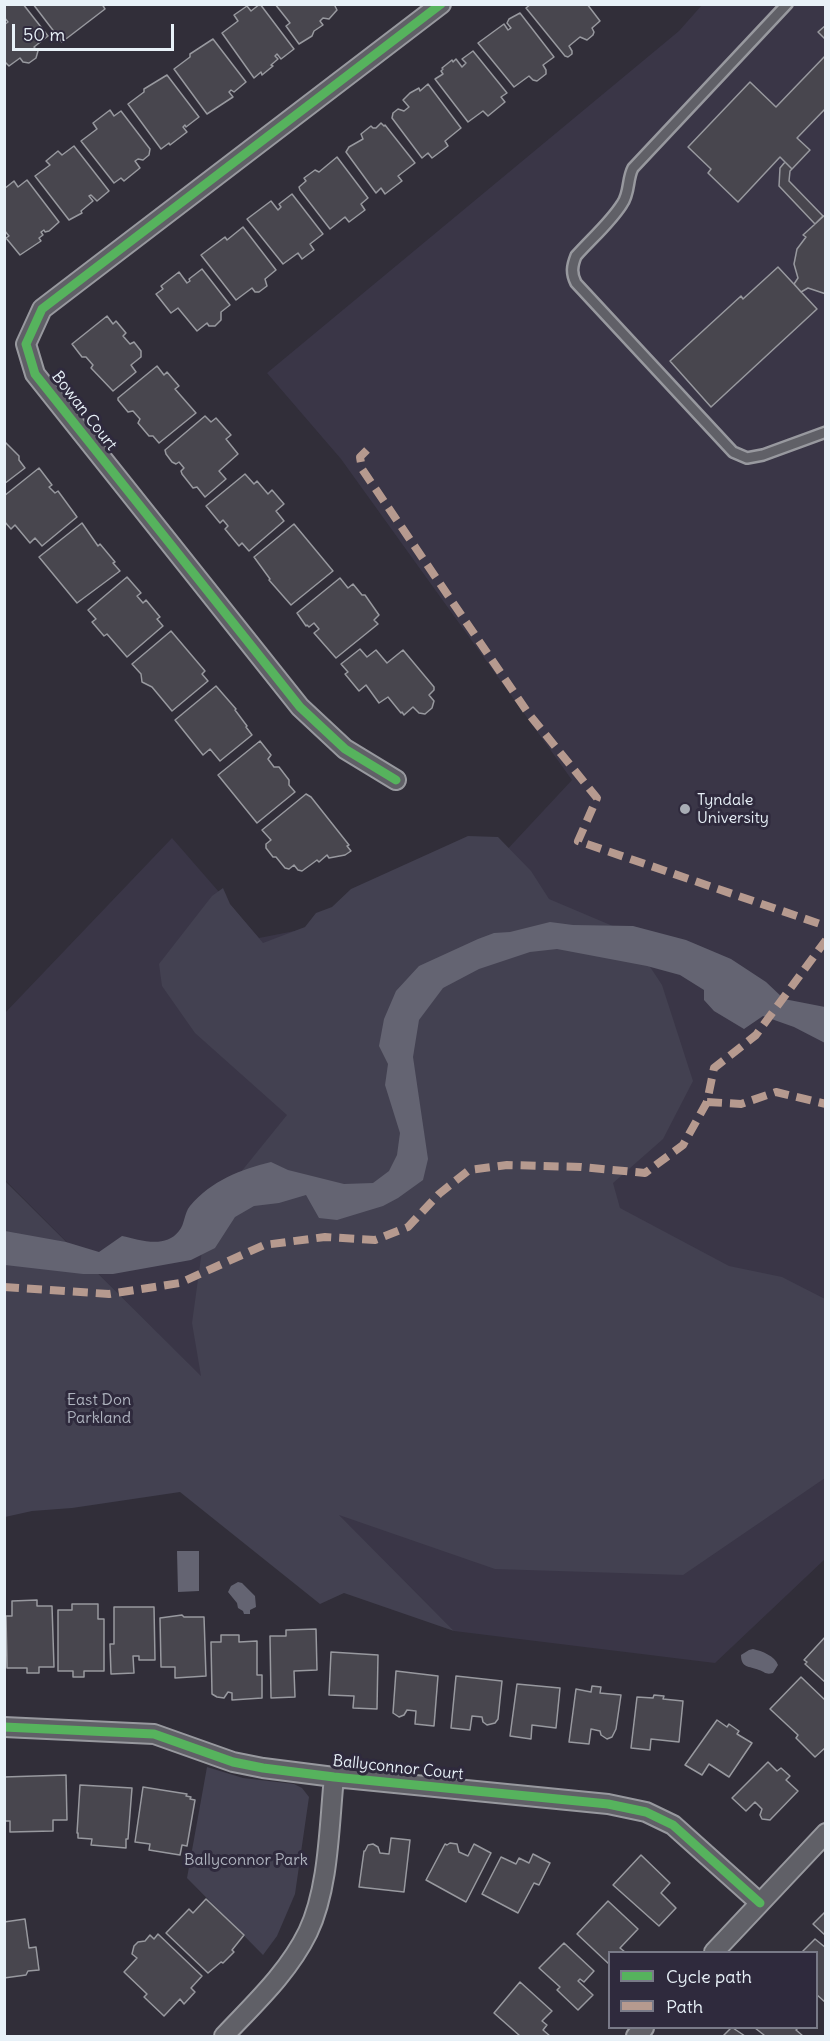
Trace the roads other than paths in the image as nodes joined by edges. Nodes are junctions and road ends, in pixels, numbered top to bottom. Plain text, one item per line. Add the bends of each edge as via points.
1 (441, 4) edge
2 (787, 4) edge
3 (825, 432) edge
4 (396, 780) dead end
5 (4, 1727) edge
6 (334, 1778) junction
7 (825, 1833) edge
8 (760, 1903) junction
9 (716, 1951) edge
10 (224, 2037) edge

1 - 4 street, Bowan Court via 42,309 26,344 35,374 300,707 345,749
2 - 3 lane via 633,168 627,178 623,203 576,255 572,276 733,452 747,458 763,456
5 - 6 street, Ballyconnor Court via 154,1734 233,1762
6 - 8 street, Ballyconnor Court via 608,1804 646,1812 673,1825
6 - 10 street via 322,1887 308,1932 283,1971
7 - 8 street
8 - 9 street

